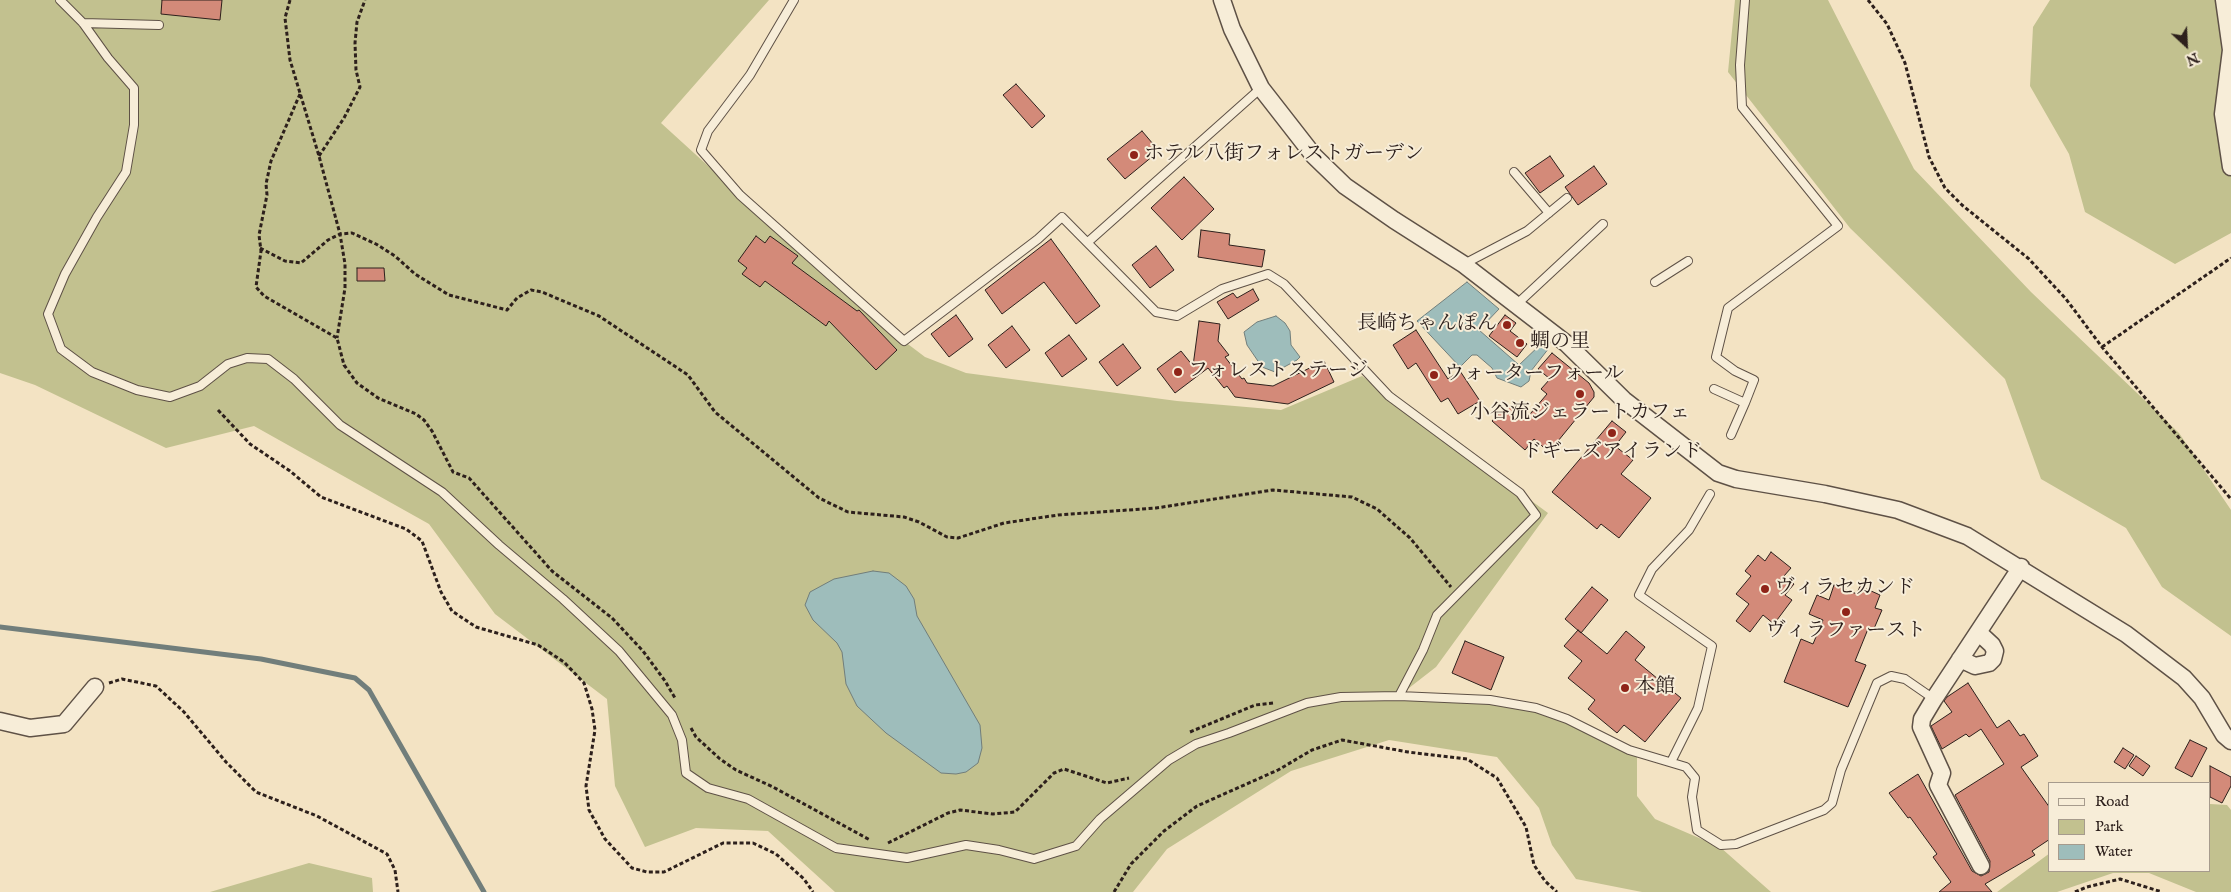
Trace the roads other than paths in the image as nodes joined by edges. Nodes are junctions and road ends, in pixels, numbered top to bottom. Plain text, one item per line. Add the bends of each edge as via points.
1 (60, 0) edge
2 (794, 0) edge
3 (1222, 0) edge
4 (1745, 0) edge
5 (2224, 0) edge
6 (83, 23) junction
7 (159, 25) dead end
8 (1261, 88) junction
9 (2231, 167) edge
10 (1514, 172) dead end
11 (1567, 198) dead end
12 (1549, 213) junction
13 (1603, 224) dead end
14 (1088, 242) junction
15 (1688, 261) dead end
16 (1464, 264) junction
17 (1655, 282) dead end
18 (1516, 305) junction
19 (1714, 390) dead end
20 (1745, 403) junction
21 (1731, 435) dead end
22 (1710, 494) dead end
23 (2020, 567) junction
24 (1978, 632) junction
25 (1960, 659) junction
26 (95, 687) road end
27 (1399, 696) junction
28 (1934, 699) junction
29 (0, 722) edge
30 (2231, 741) edge
31 (1670, 762) junction
32 (1981, 866) dead end

1 - 6 lane
2 - 14 lane via 750,75 708,131 701,150 740,195 880,322 904,341 1062,217
3 - 8 street via 1232,29
4 - 20 lane via 1740,65 1742,107 1838,226 1728,308 1716,357 1754,380
5 - 9 street via 2231,50 2224,114
6 - 7 lane
6 - 27 lane via 134,88 134,125 126,172 96,216 64,274 48,314 61,349 92,372 137,390 170,397 200,386 228,364 247,358 268,359 294,379 340,425 442,492 619,651 672,715 682,740 686,774 708,788 748,799 836,848 907,858 966,845 1034,859 1076,846 1100,819 1169,760 1196,744 1307,703 1341,697
8 - 14 lane
8 - 16 street via 1314,156 1345,186
10 - 12 lane
11 - 12 lane
12 - 16 lane via 1527,231
13 - 18 lane
14 - 27 lane via 1156,312 1177,316 1222,289 1268,274 1284,284 1389,396 1520,493 1536,515 1438,615
15 - 17 lane
16 - 18 street
18 - 23 street via 1566,344 1624,400 1718,473 1898,510 1967,536
19 - 20 lane
20 - 21 lane
22 - 31 lane via 1689,530 1652,568 1640,595 1712,646 1698,708
23 - 24 street
23 - 30 street via 2126,634 2184,678
24 - 25 street
24 - 25 street via 1992,645 1995,651 1993,659 1983,666 1975,666
25 - 28 street
26 - 29 street via 64,724 30,728
27 - 31 lane via 1490,700 1536,708 1567,719 1629,750
28 - 31 lane via 1905,679 1891,676 1877,683 1841,770 1832,803 1824,810 1736,844 1721,845 1697,830 1692,797 1695,778 1686,767
28 - 32 street via 1921,727 1942,773 1938,785

